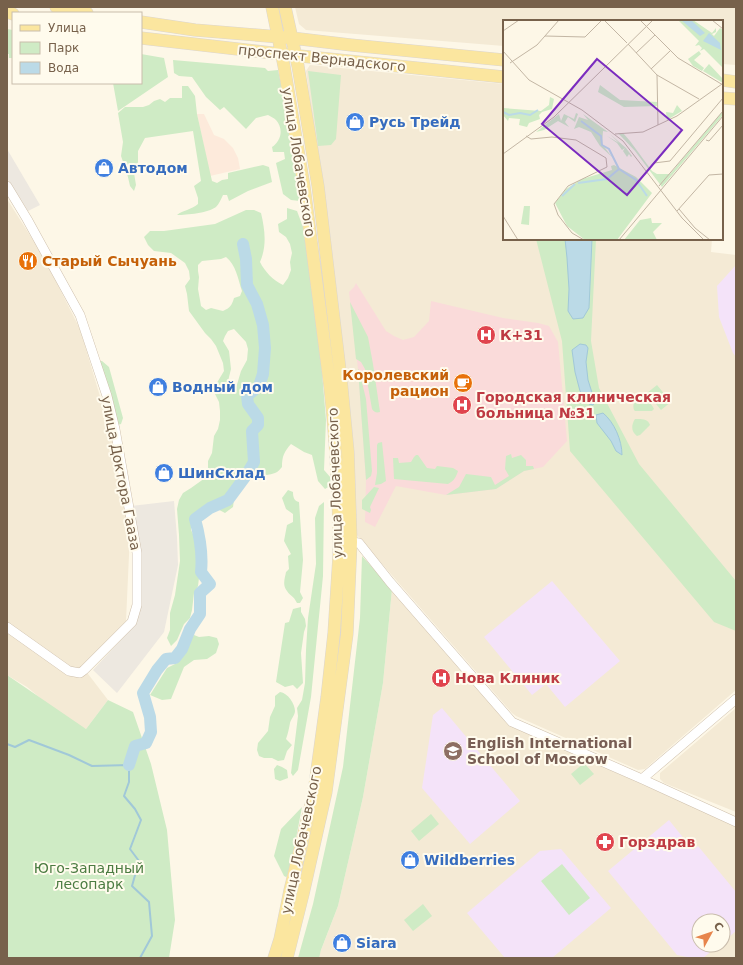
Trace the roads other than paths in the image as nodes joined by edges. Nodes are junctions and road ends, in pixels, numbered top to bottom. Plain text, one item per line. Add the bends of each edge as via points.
1 (56, 7) edge
2 (272, 7) edge
3 (285, 7) edge
4 (81, 12) edge
5 (142, 22) edge
6 (277, 37) junction
7 (142, 38) edge
8 (292, 38) junction
9 (281, 54) junction
10 (296, 55) junction
11 (503, 60) edge
12 (503, 77) edge
13 (723, 80) edge
14 (736, 82) edge
15 (723, 98) edge
16 (736, 100) edge
17 (7, 186) edge
18 (345, 542) junction
19 (7, 627) edge
20 (736, 699) edge
21 (642, 779) junction
22 (736, 822) edge
23 (274, 958) edge
24 (288, 958) edge

1 - 4 main road
2 - 6 main road, улица Лобачевского
3 - 8 main road, улица Лобачевского
5 - 6 main road, проспект Вернадского
6 - 8 main road, проспект Вернадского
6 - 9 main road, улица Лобачевского
7 - 9 main road, проспект Вернадского
8 - 10 main road, улица Лобачевского
8 - 11 main road, проспект Вернадского
9 - 10 main road, проспект Вернадского
9 - 18 main road, улица Лобачевского via 304,186 334,417 338,494
10 - 12 main road, проспект Вернадского
10 - 18 main road, улица Лобачевского via 316,172 341,379 348,452
13 - 14 main road
15 - 16 main road
17 - 19 street, улица Доктора Гааза via 80,315 107,396 115,429 137,557 137,605 132,622 80,673 69,671
18 - 21 street via 359,543 512,722
18 - 23 main road, улица Лобачевского via 314,792
18 - 24 main road, улица Лобачевского via 346,634 326,792
20 - 21 street
21 - 22 street

